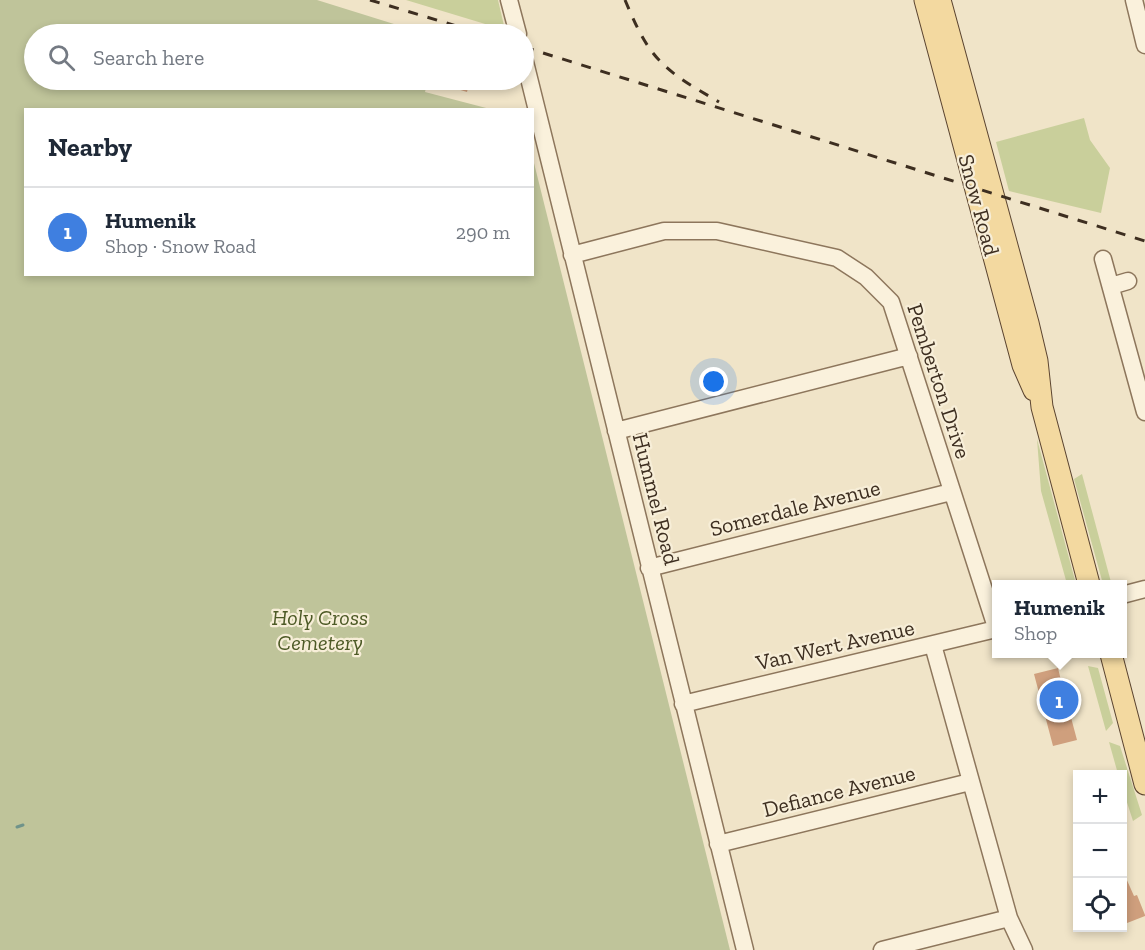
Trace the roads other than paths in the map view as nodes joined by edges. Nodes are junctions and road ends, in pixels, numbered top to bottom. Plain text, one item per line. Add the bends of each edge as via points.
1 (509, 0) edge
2 (925, 0) edge
3 (940, 0) edge
4 (1134, 0) edge
5 (515, 24) edge
6 (1145, 45) edge
7 (532, 90) edge
8 (572, 255) junction
9 (1103, 259) dead end
10 (1128, 281) dead end
11 (1111, 286) junction
12 (909, 356) junction
13 (1138, 359) edge
14 (1042, 407) junction
15 (1145, 412) edge
16 (616, 431) junction
17 (951, 492) junction
18 (649, 568) junction
19 (1088, 580) edge
20 (1145, 589) edge
21 (1127, 594) edge
22 (1145, 599) edge
23 (1127, 604) edge
24 (992, 616) edge
25 (992, 629) edge
26 (933, 645) junction
27 (1112, 658) edge
28 (684, 704) junction
29 (970, 782) junction
30 (1145, 784) edge
31 (718, 844) junction
32 (1009, 918) junction
33 (745, 950) edge
34 (882, 950) edge
35 (1024, 950) edge

1 - 5 street
2 - 14 main road, Snow Road via 1023,365
3 - 14 main road, Snow Road via 1030,332
4 - 6 street
7 - 8 street, Hummel Road
8 - 12 street, Pemberton Drive via 664,231 717,231 837,258 866,277 891,302
8 - 16 street, Hummel Road
9 - 11 street
10 - 11 street
11 - 13 street
12 - 16 street
12 - 17 street, Pemberton Drive
13 - 15 street
14 - 19 main road, Snow Road
16 - 18 street, Hummel Road
17 - 18 street, Somerdale Avenue
17 - 24 street, Pemberton Drive
18 - 28 street, Hummel Road
20 - 21 street
22 - 23 street
25 - 26 street, Van Wert Avenue
26 - 28 street, Van Wert Avenue
26 - 29 street
27 - 30 main road
28 - 31 street, Hummel Road
29 - 31 street, Defiance Avenue
29 - 32 street
31 - 33 street, Hummel Road
32 - 34 street
32 - 35 street

